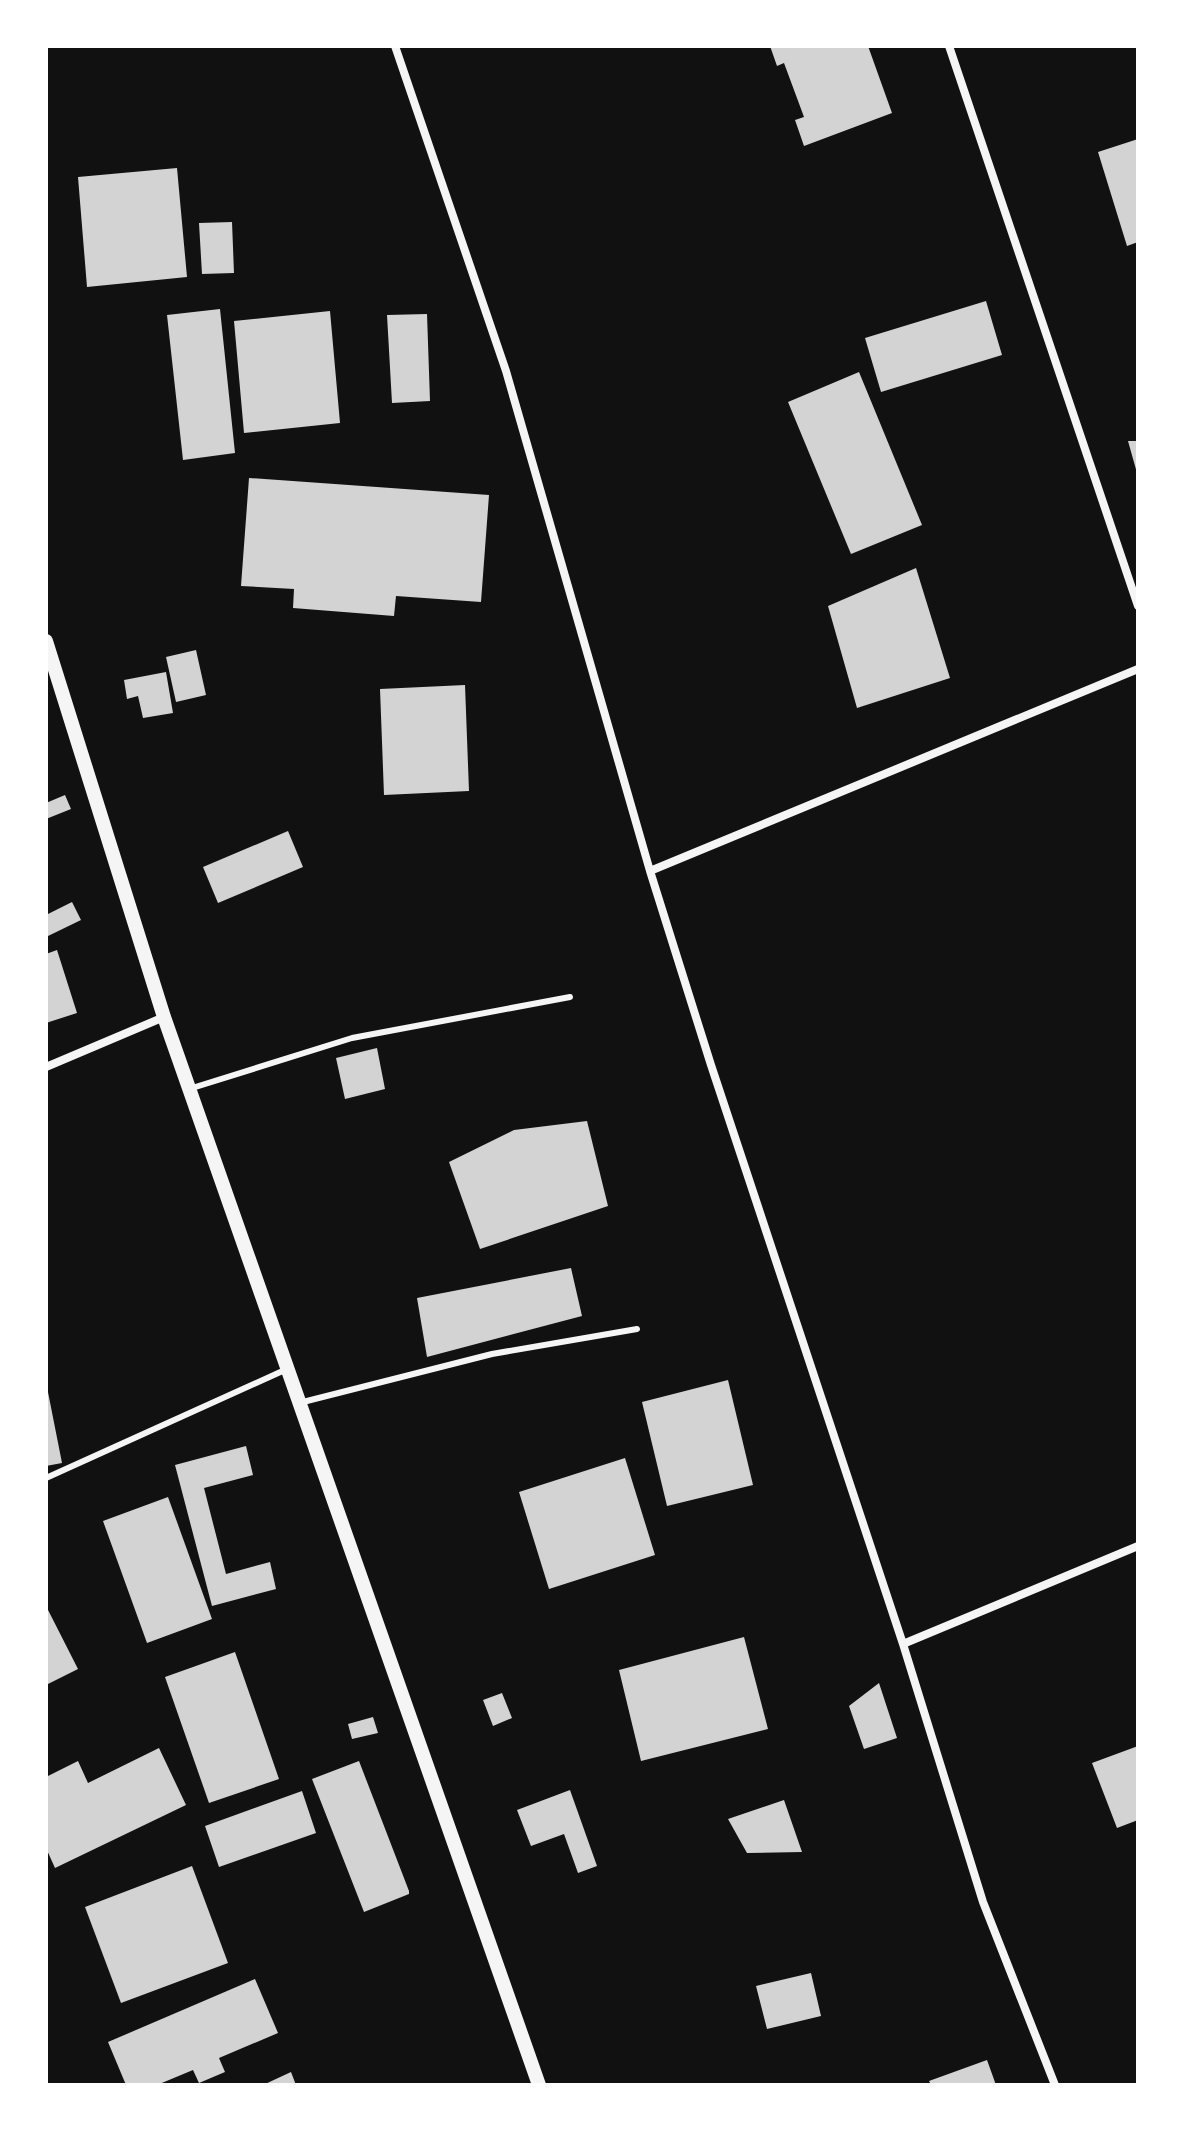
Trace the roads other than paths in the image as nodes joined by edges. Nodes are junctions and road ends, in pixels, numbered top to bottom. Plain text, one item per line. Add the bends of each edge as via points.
1 (395, 46) edge
2 (949, 46) edge
3 (1138, 606) edge
4 (46, 641) edge
5 (1138, 669) edge
6 (650, 871) junction
7 (570, 997) dead end
8 (164, 1017) junction
9 (46, 1067) edge
10 (189, 1089) junction
11 (637, 1329) dead end
12 (287, 1369) junction
13 (299, 1403) junction
14 (46, 1478) edge
15 (1138, 1546) edge
16 (903, 1644) junction
17 (539, 2085) edge
18 (1055, 2085) edge

1 - 6 street via 506,371
2 - 3 street
4 - 8 street
5 - 6 street
6 - 16 street
7 - 10 lane via 352,1038
8 - 9 street
8 - 10 street
10 - 12 street
11 - 13 lane via 492,1354
12 - 13 street
12 - 14 lane
13 - 17 street
15 - 16 street
16 - 18 street via 983,1902

